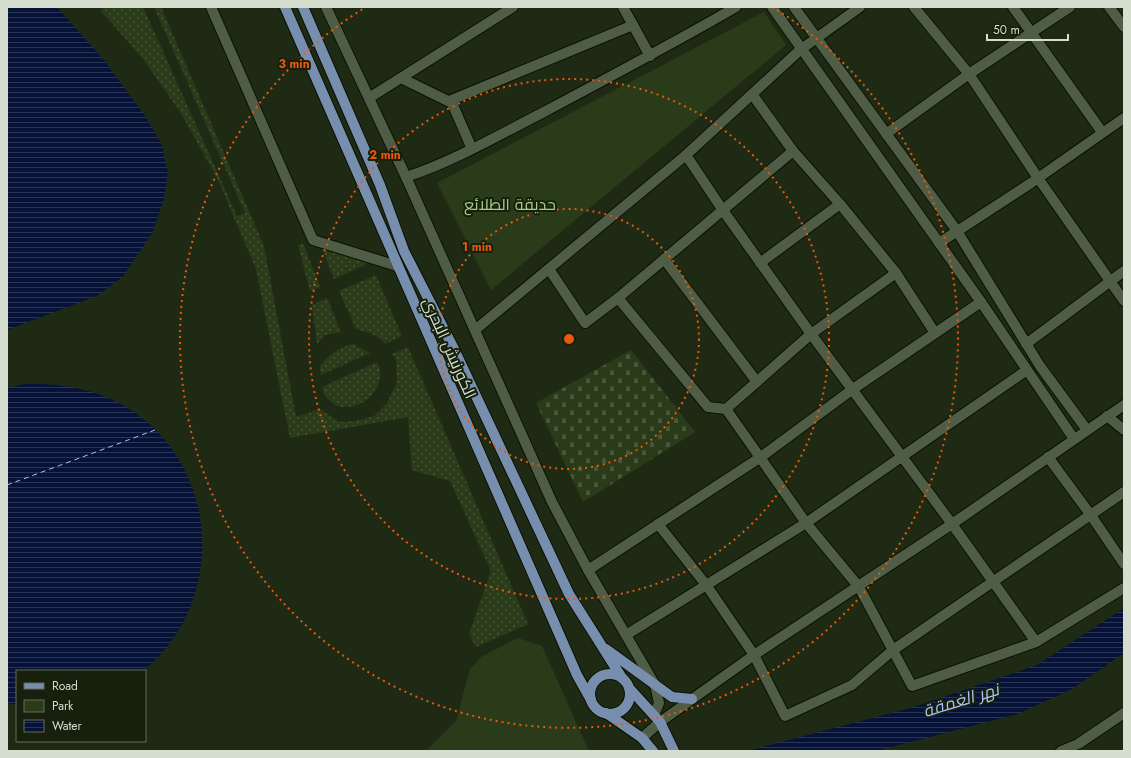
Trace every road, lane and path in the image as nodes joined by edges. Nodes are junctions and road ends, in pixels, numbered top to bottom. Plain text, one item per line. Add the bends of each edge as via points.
1 (211, 7) edge
2 (285, 7) edge
3 (303, 7) edge
4 (326, 7) edge
5 (512, 7) edge
6 (623, 7) edge
7 (736, 7) edge
8 (772, 7) edge
9 (794, 7) edge
10 (860, 7) edge
11 (914, 7) edge
12 (1013, 7) edge
13 (1070, 7) edge
14 (1109, 7) edge
15 (633, 25) junction
16 (1124, 27) edge
17 (1032, 33) junction
18 (816, 37) junction
19 (800, 50) junction
20 (650, 56) junction
21 (969, 74) junction
22 (401, 78) junction
23 (752, 94) junction
24 (369, 98) junction
25 (449, 101) junction
26 (1124, 118) edge
27 (1102, 132) junction
28 (886, 134) junction
29 (472, 149) junction
30 (793, 151) junction
31 (686, 155) junction
32 (406, 176) junction
33 (1038, 178) junction
34 (840, 204) junction
35 (722, 209) junction
36 (958, 231) junction
37 (939, 244) junction
38 (664, 259) junction
39 (760, 263) junction
40 (397, 266) junction
41 (549, 269) junction
42 (1124, 271) edge
43 (896, 274) junction
44 (1111, 282) junction
45 (618, 298) junction
46 (1124, 300) edge
47 (981, 302) junction
48 (475, 330) junction
49 (935, 333) junction
50 (811, 334) junction
51 (1026, 344) junction
52 (1027, 370) junction
53 (757, 382) junction
54 (853, 389) junction
55 (1124, 405) edge
56 (726, 409) junction
57 (1107, 416) junction
58 (1087, 430) junction
59 (1124, 430) edge
60 (1074, 439) junction
61 (901, 456) junction
62 (1048, 456) junction
63 (761, 457) junction
64 (1124, 492) edge
65 (1090, 514) junction
66 (806, 523) junction
67 (658, 524) junction
68 (952, 524) junction
69 (1124, 564) edge
70 (588, 570) junction
71 (993, 583) junction
72 (707, 586) junction
73 (859, 587) junction
74 (1124, 588) edge
75 (626, 635) junction
76 (1036, 642) junction
77 (601, 646) junction
78 (893, 650) junction
79 (754, 655) junction
80 (622, 678) junction
81 (655, 685) junction
82 (630, 689) junction
83 (692, 699) junction
84 (591, 700) junction
85 (606, 713) junction
86 (1124, 713) edge
87 (657, 718) junction
88 (642, 738) junction
89 (672, 747) edge
90 (1078, 748) edge
91 (652, 749) edge
92 (1060, 751) edge

1 - 40 street via 313,240
2 - 40 main road, الكورنيش البحري
3 - 77 main road, الكورنيش البحري via 380,185 404,251 453,347 569,594
4 - 24 street
5 - 22 street
6 - 15 street
7 - 20 street
8 - 19 street
9 - 18 street
10 - 18 street
11 - 21 street
12 - 17 street
13 - 17 street
14 - 16 street
15 - 20 street
15 - 25 street
17 - 21 street
17 - 27 street
18 - 19 street
18 - 28 street
19 - 23 street
19 - 37 street
20 - 29 street
21 - 28 street
21 - 33 street
22 - 24 street
22 - 25 street
23 - 30 street
23 - 31 street
24 - 32 street
25 - 29 street
26 - 27 street
27 - 33 street
28 - 36 street
29 - 32 street via 438,166
30 - 34 street
30 - 35 street
31 - 35 street
31 - 41 street
32 - 48 street
33 - 36 street
33 - 44 street
34 - 39 street
34 - 43 street
35 - 38 street
35 - 39 street
36 - 37 street
36 - 51 street
37 - 47 street
38 - 45 street
38 - 53 street
39 - 50 street
40 - 84 main road, الكورنيش البحري
41 - 45 street via 585,323
41 - 48 street
42 - 44 street
43 - 49 street
43 - 50 street
44 - 46 street
44 - 51 street
45 - 56 street via 708,407
47 - 49 street
47 - 52 street
48 - 70 street via 552,502
49 - 54 street
50 - 53 street
50 - 54 street
51 - 58 street
52 - 60 street
52 - 61 street
53 - 56 street
54 - 61 street
54 - 63 street
55 - 57 street
56 - 63 street
57 - 58 street
57 - 59 street
58 - 60 street
60 - 62 street
61 - 66 street
61 - 68 street
62 - 65 street
62 - 68 street
63 - 66 street
63 - 67 street
64 - 65 street
65 - 69 street
65 - 71 street
66 - 72 street
66 - 73 street
67 - 70 street
67 - 72 street
68 - 71 street
68 - 73 street
70 - 75 street
71 - 76 street
71 - 78 street
72 - 75 street
72 - 79 street
73 - 78 street
73 - 79 street
74 - 76 street
75 - 81 street
76 - 78 street via 912,686
77 - 80 main road, الكورنيش البحري
77 - 81 main road
78 - 79 street via 852,685 785,716
79 - 83 street
80 - 82 main road
80 - 84 main road via 608,673 595,680 591,686
81 - 83 main road via 672,697
81 - 87 street via 659,703
82 - 85 main road via 627,705 614,713
82 - 87 main road
83 - 87 street
84 - 85 main road via 599,711
85 - 88 main road
86 - 90 street
87 - 88 street
87 - 89 main road
88 - 91 main road
90 - 92 street

